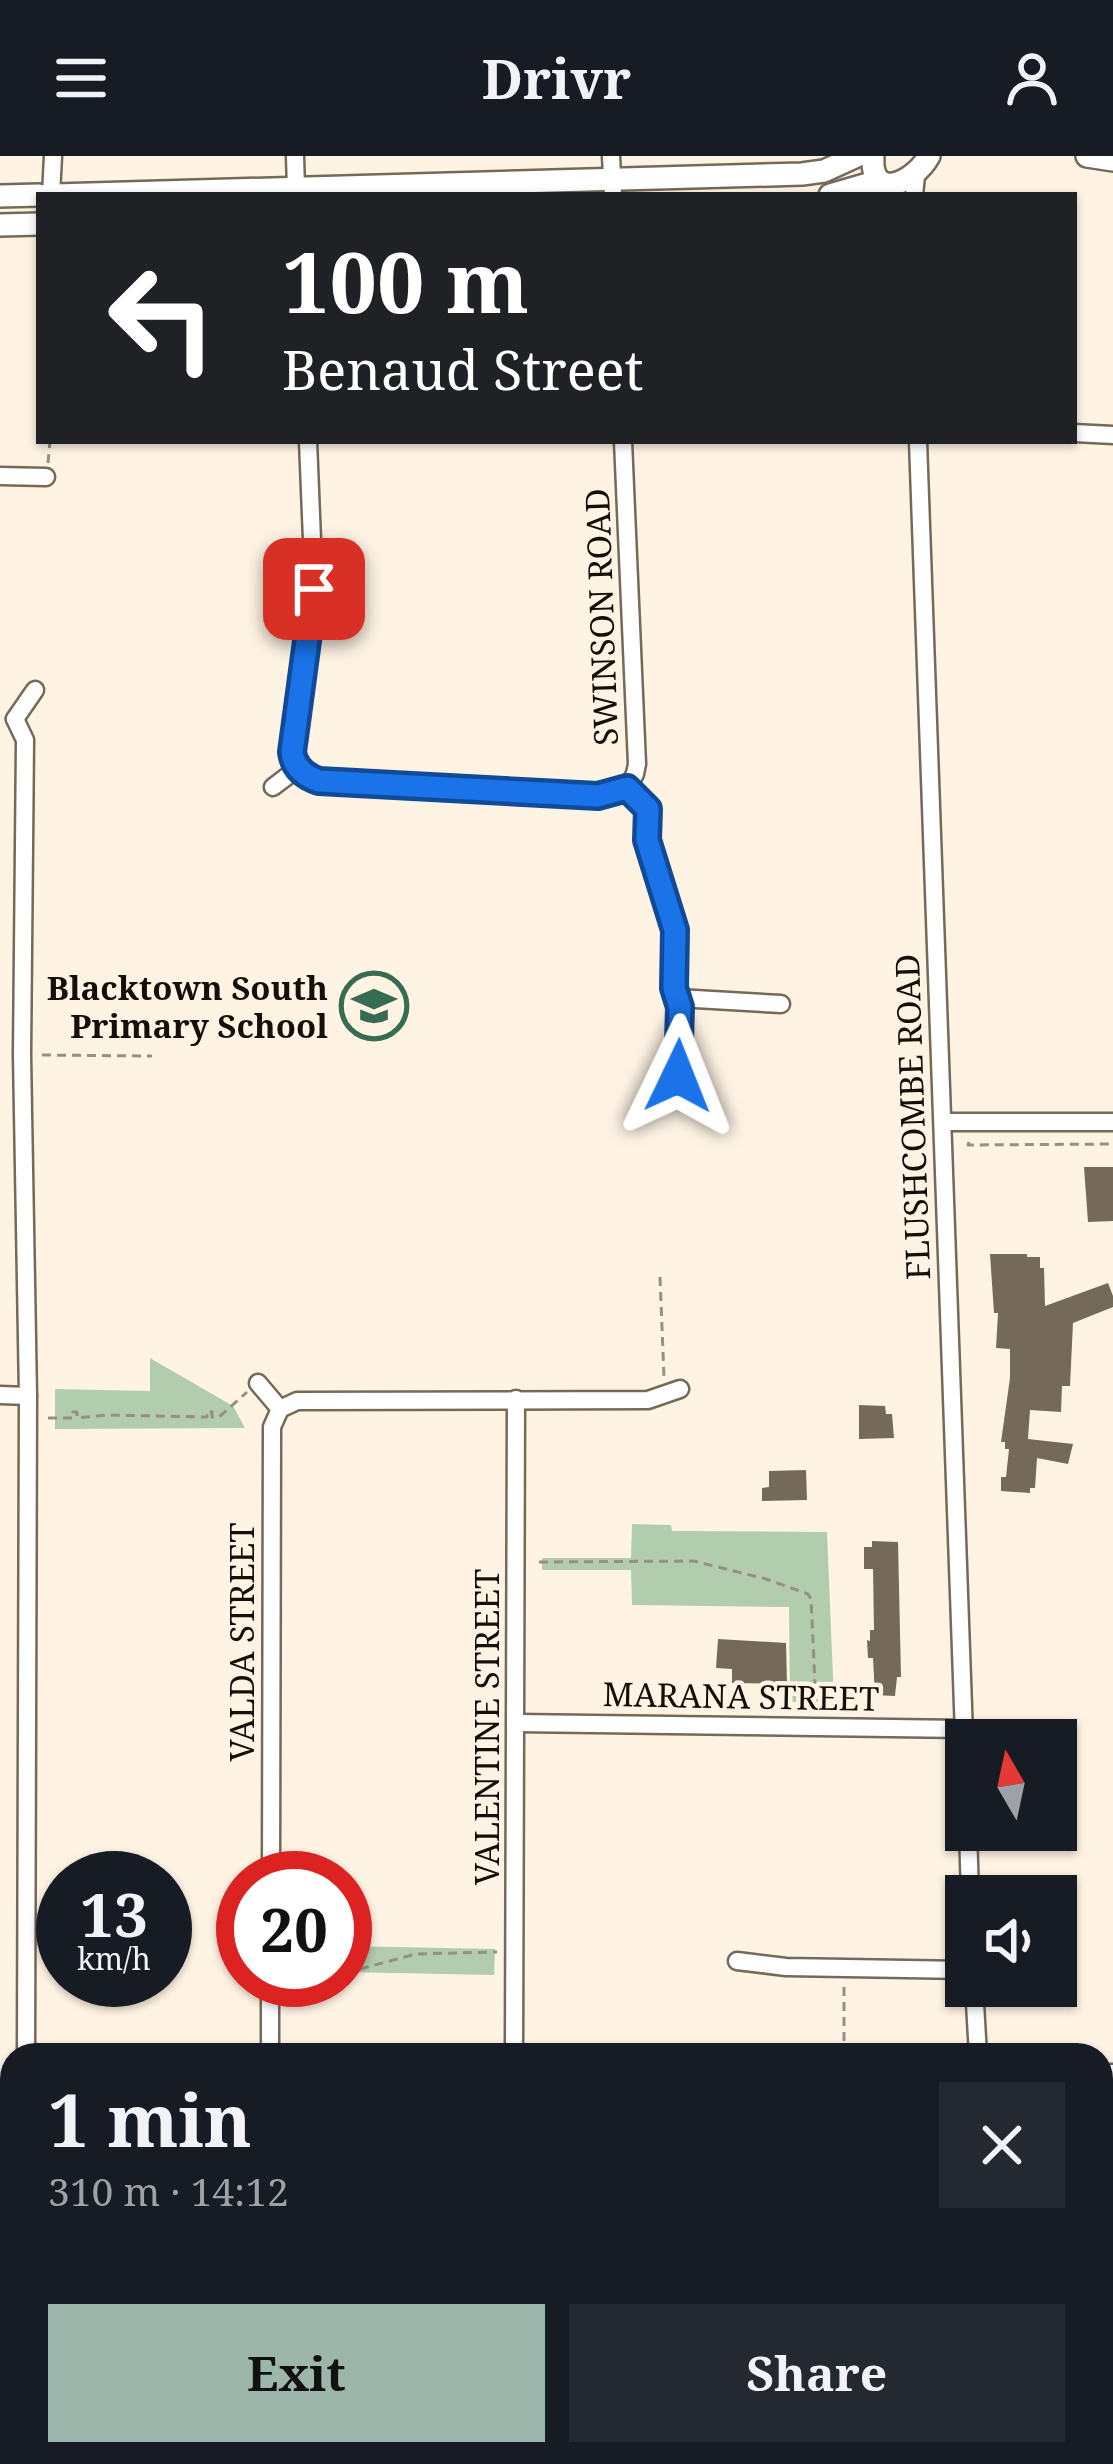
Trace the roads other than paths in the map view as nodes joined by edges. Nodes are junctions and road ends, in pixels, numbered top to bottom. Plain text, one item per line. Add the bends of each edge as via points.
1 (53, 156) edge
2 (295, 156) edge
3 (857, 156) edge
4 (872, 156) edge
5 (1087, 156) edge
6 (1113, 160) edge
7 (924, 168) edge
8 (612, 177) edge
9 (884, 186) edge
10 (296, 188) junction
11 (53, 192) edge
12 (157, 192) edge
13 (848, 192) edge
14 (36, 195) edge
15 (0, 196) edge
16 (36, 224) edge
17 (0, 225) edge
18 (1077, 433) edge
19 (1113, 435) edge
20 (308, 444) edge
21 (623, 444) edge
22 (918, 444) edge
23 (0, 476) edge
24 (46, 476) dead end
25 (35, 690) dead end
26 (8, 716) edge
27 (298, 768) junction
28 (273, 787) dead end
29 (627, 788) junction
30 (678, 998) junction
31 (781, 1004) dead end
32 (678, 1076) dead end
33 (944, 1122) junction
34 (1113, 1122) edge
35 (257, 1383) road end
36 (675, 1391) road end
37 (0, 1395) edge
38 (28, 1396) junction
39 (516, 1399) junction
40 (280, 1409) junction
41 (964, 1719) edge
42 (517, 1723) junction
43 (945, 1729) edge
44 (271, 1851) edge
45 (737, 1961) dead end
46 (945, 1969) edge
47 (270, 2007) edge
48 (975, 2007) edge
49 (26, 2043) edge
50 (270, 2043) edge
51 (514, 2043) edge
52 (977, 2043) edge

1 - 11 street
2 - 10 street
3 - 8 main road via 802,174
4 - 9 main road
5 - 6 main road
7 - 9 main road
8 - 10 main road
9 - 13 main road
10 - 12 main road
14 - 15 main road
16 - 17 main road
18 - 19 street
20 - 27 street via 314,589 292,742
21 - 29 street, SWINSON ROAD via 637,764
22 - 33 street, FLUSHCOMBE ROAD
23 - 24 street
25 - 26 street
26 - 38 street via 25,740
27 - 28 street
27 - 29 street via 319,781 598,796
29 - 30 street via 648,809 647,840 675,930
30 - 31 street
30 - 32 street
33 - 34 street
33 - 41 street, FLUSHCOMBE ROAD
35 - 40 street
36 - 39 street via 648,1400
37 - 38 street
38 - 49 street
39 - 40 street via 302,1400
39 - 42 street, VALENTINE STREET
40 - 44 street, VALDA STREET via 272,1427
42 - 43 street, MARANA STREET
42 - 51 street, VALENTINE STREET
45 - 46 street
47 - 50 street
48 - 52 street

